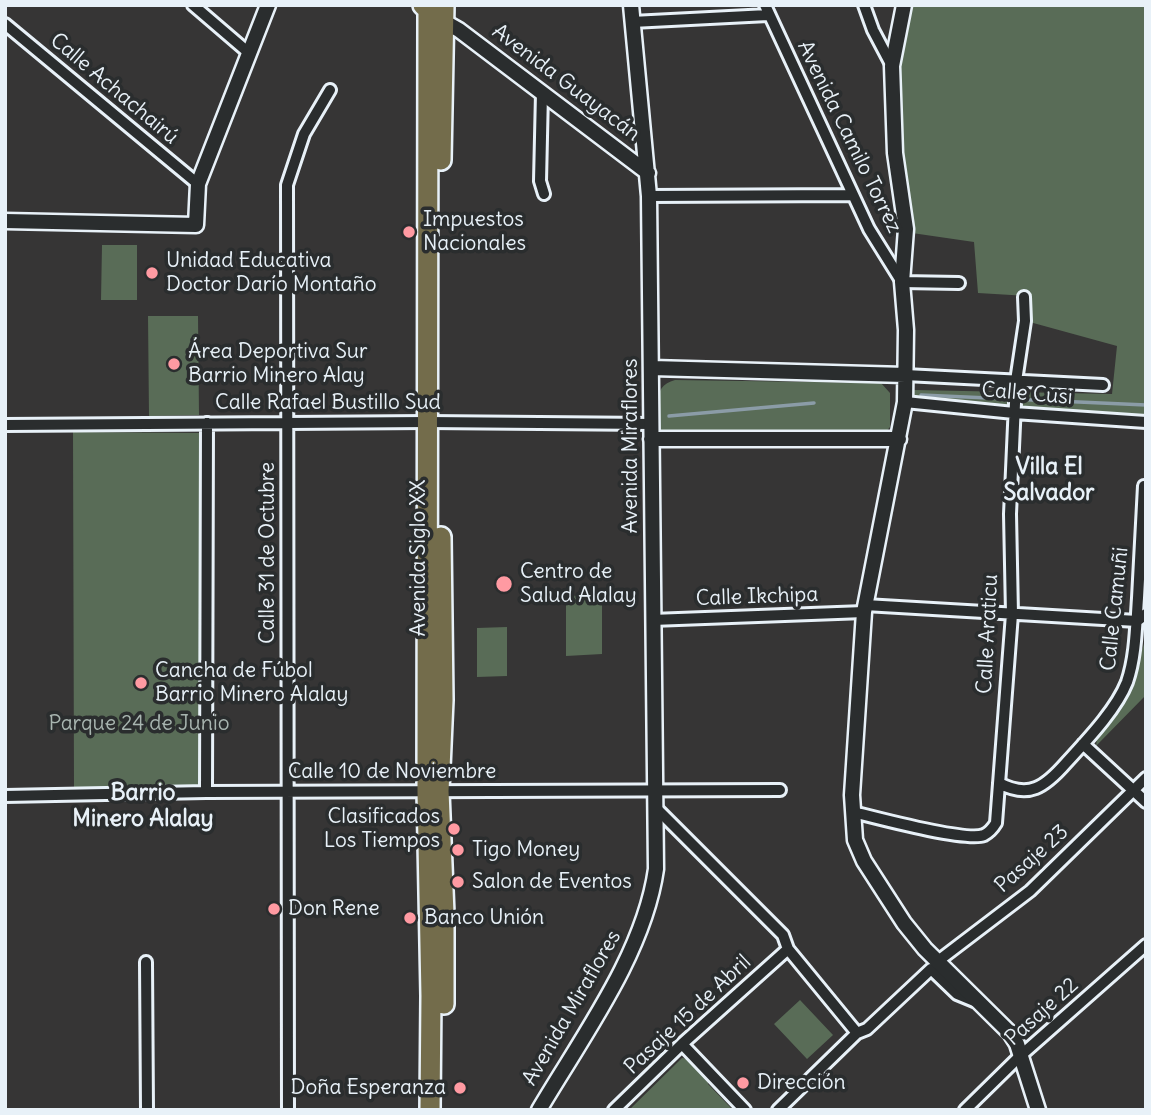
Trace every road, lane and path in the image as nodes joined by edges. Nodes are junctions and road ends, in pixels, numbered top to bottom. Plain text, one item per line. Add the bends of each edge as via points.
1 (193, 5) edge
2 (268, 5) edge
3 (631, 5) edge
4 (864, 5) edge
5 (904, 5) edge
6 (433, 9) edge
7 (767, 10) edge
8 (632, 22) junction
9 (7, 31) edge
10 (249, 53) junction
11 (892, 66) junction
12 (330, 90) dead end
13 (542, 93) junction
14 (648, 173) junction
15 (198, 184) junction
16 (544, 194) dead end
17 (853, 195) junction
18 (649, 196) junction
19 (5, 221) edge
20 (902, 282) junction
21 (959, 283) dead end
22 (1024, 297) dead end
23 (652, 368) junction
24 (905, 375) junction
25 (1016, 381) junction
26 (1103, 385) dead end
27 (905, 402) junction
28 (1014, 413) junction
29 (435, 422) junction
30 (1146, 422) edge
31 (207, 423) junction
32 (287, 423) junction
33 (5, 425) edge
34 (651, 431) junction
35 (899, 439) junction
36 (1144, 486) edge
37 (864, 609) junction
38 (1012, 614) junction
39 (1141, 617) edge
40 (652, 620) junction
41 (1083, 744) junction
42 (1146, 778) edge
43 (999, 783) junction
44 (780, 790) dead end
45 (1133, 790) junction
46 (433, 791) junction
47 (654, 791) junction
48 (206, 792) junction
49 (286, 792) junction
50 (5, 796) edge
51 (1146, 802) edge
52 (656, 808) junction
53 (853, 813) junction
54 (1146, 945) edge
55 (788, 949) junction
56 (938, 961) junction
57 (146, 962) dead end
58 (979, 1002) junction
59 (858, 1033) junction
60 (682, 1044) junction
61 (1019, 1057) junction
62 (147, 1110) edge
63 (288, 1110) edge
64 (430, 1110) edge
65 (443, 1110) edge
66 (538, 1110) edge
67 (614, 1110) edge
68 (745, 1110) edge
69 (778, 1110) edge
70 (965, 1110) edge
71 (1038, 1110) edge

1 - 10 street
2 - 10 street
3 - 8 street, Avenida Miraflores
4 - 11 street
5 - 11 street
6 - 13 street, Avenida Guayacán
6 - 29 highway, Avenida Siglo XX
7 - 8 street
7 - 17 street, Avenida Camilo Torrez
8 - 14 street, Avenida Miraflores
9 - 15 street, Calle Achachairú
10 - 15 street
11 - 20 street via 895,153 906,229
12 - 32 street, Calle 31 de Octubre via 304,134 287,185
13 - 14 street, Avenida Guayacán
13 - 16 street via 540,181
14 - 18 street, Avenida Miraflores
15 - 19 street via 196,225
17 - 18 street
17 - 20 street, Avenida Camilo Torrez
18 - 23 street, Avenida Miraflores
20 - 21 street
20 - 24 street
22 - 25 street, Calle Araticu
23 - 24 street
23 - 34 street, Avenida Miraflores
24 - 25 street
24 - 27 street
25 - 26 street
25 - 28 street, Calle Araticu
27 - 28 street, Calle Cusi
27 - 35 street
28 - 30 street, Calle Cusi
28 - 38 street, Calle Araticu
29 - 32 street, Calle Rafael Bustillo Sud
29 - 34 street, Calle Rafael Bustillo Sud
29 - 46 highway, Avenida Siglo XX
31 - 32 street, Calle Rafael Bustillo Sud
31 - 33 street, Calle Rafael Bustillo Sud
31 - 48 street
32 - 49 street, Calle 31 de Octubre
34 - 35 street
34 - 40 street, Avenida Miraflores
35 - 37 street
36 - 39 street, Calle Camuñi
37 - 38 street, Calle Ikchipa
37 - 40 street, Calle Ikchipa
37 - 53 street
38 - 39 street, Calle Ikchipa
38 - 43 street, Calle Araticu
39 - 41 street, Calle Camuñi via 1126,684
40 - 47 street, Avenida Miraflores
41 - 43 street, Calle Camuñi via 1039,787 1014,791
41 - 45 street
42 - 45 street, Pasaje 23
43 - 53 street, Calle Araticu via 996,823 992,830 977,836
44 - 47 street, Calle 10 de Noviembre
45 - 51 street
45 - 56 street, Pasaje 23 via 1030,891
46 - 47 street, Calle 10 de Noviembre
46 - 49 street, Calle 10 de Noviembre
46 - 64 highway, Avenida Siglo XX
46 - 65 highway, Avenida Siglo XX via 444,914
47 - 52 street, Avenida Miraflores
48 - 49 street, Calle 10 de Noviembre
48 - 50 street, Calle 10 de Noviembre
49 - 63 street, Calle 31 de Octubre
52 - 55 street via 783,936
52 - 66 street, Avenida Miraflores via 656,869 642,926 622,969
53 - 56 street via 855,841 864,860 904,923
54 - 61 street, Pasaje 22
55 - 59 street
55 - 60 street, Pasaje 15 de Abril
56 - 58 street
57 - 62 street
58 - 59 street via 957,994 931,969 867,1030
58 - 61 street via 1010,1034
59 - 69 street
60 - 67 street, Pasaje 15 de Abril
60 - 68 street
61 - 70 street, Pasaje 22
61 - 71 street

